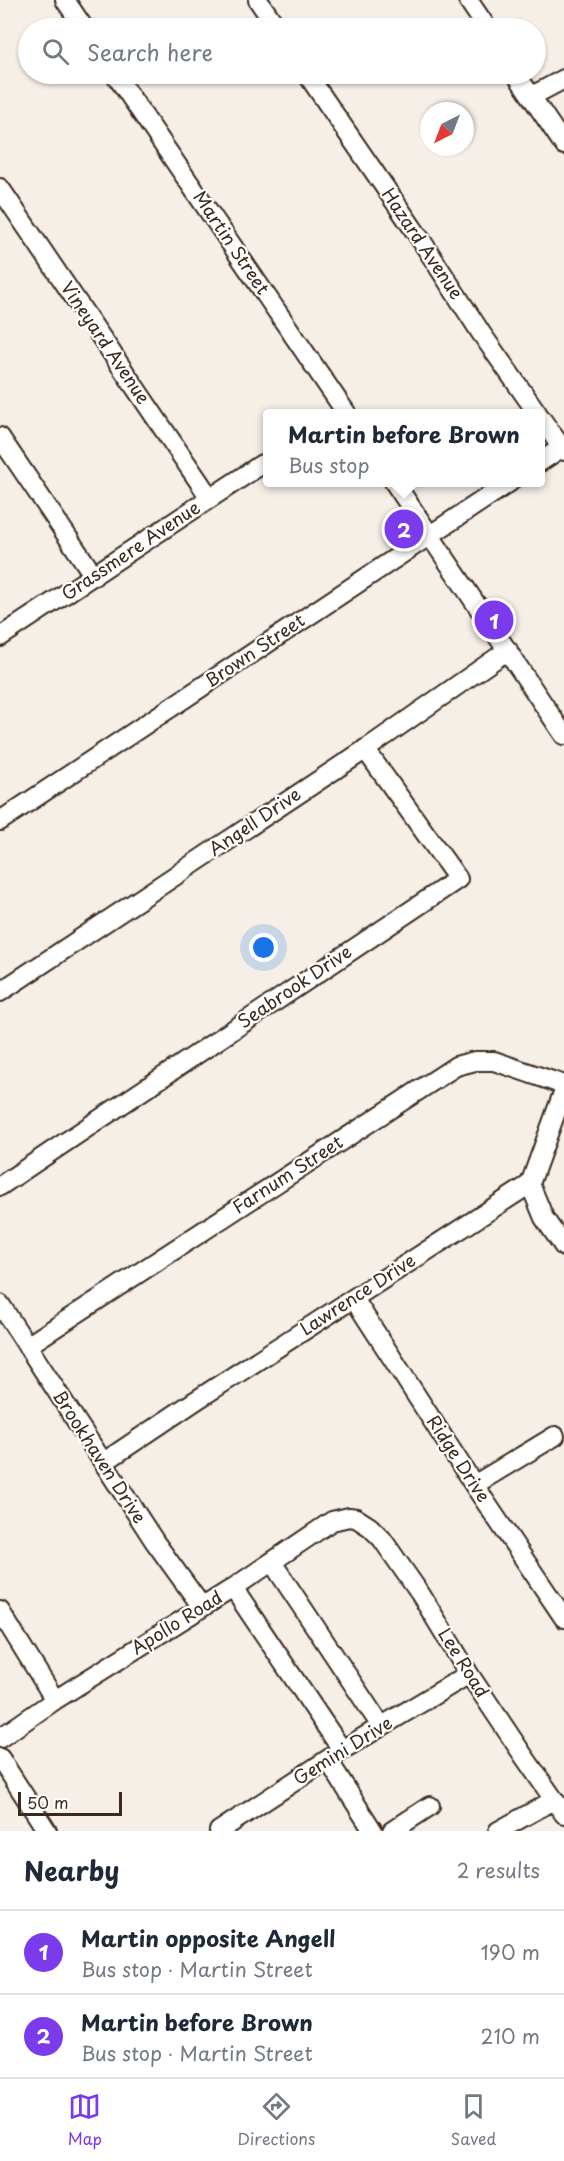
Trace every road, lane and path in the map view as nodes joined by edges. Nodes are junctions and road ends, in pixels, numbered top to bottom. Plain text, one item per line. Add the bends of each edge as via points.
1 (65, 0) edge
2 (258, 0) edge
3 (468, 0) edge
4 (77, 18) edge
5 (270, 18) edge
6 (480, 18) edge
7 (564, 79) edge
8 (122, 84) edge
9 (315, 84) edge
10 (523, 84) edge
11 (532, 96) junction
12 (564, 145) edge
13 (0, 188) edge
14 (344, 409) edge
15 (535, 409) edge
16 (545, 423) edge
17 (0, 437) edge
18 (563, 448) edge
19 (545, 459) edge
20 (262, 464) dead end
21 (397, 487) edge
22 (504, 487) edge
23 (210, 498) junction
24 (430, 537) junction
25 (94, 576) junction
26 (0, 637) edge
27 (508, 650) junction
28 (564, 735) edge
29 (365, 748) junction
30 (0, 821) edge
31 (0, 992) edge
32 (564, 1084) edge
33 (564, 1090) edge
34 (530, 1184) junction
35 (0, 1186) edge
36 (564, 1247) edge
37 (354, 1299) junction
38 (0, 1304) edge
39 (27, 1346) junction
40 (555, 1436) dead end
41 (104, 1462) junction
42 (474, 1485) junction
43 (356, 1518) joint
44 (272, 1562) junction
45 (233, 1588) junction
46 (202, 1607) junction
47 (0, 1611) edge
48 (564, 1618) edge
49 (469, 1674) junction
50 (55, 1700) junction
51 (381, 1726) junction
52 (0, 1738) edge
53 (335, 1755) junction
54 (0, 1758) edge
55 (430, 1806) dead end
56 (559, 1807) edge
57 (47, 1831) edge
58 (219, 1831) edge
59 (373, 1831) edge
60 (392, 1831) edge
61 (498, 1831) edge

1 - 4 street
2 - 5 street
3 - 6 street
7 - 11 street
8 - 14 street, Martin Street
9 - 15 street, Hazard Avenue
10 - 11 street
11 - 12 street
13 - 23 street, Vineyard Avenue
16 - 18 street, Hazard Avenue
17 - 25 street
18 - 19 street
20 - 23 street, Grassmere Avenue
21 - 24 street
22 - 24 street, Brown Street
23 - 25 street, Grassmere Avenue
24 - 27 street
24 - 30 street, Brown Street
25 - 26 street, Grassmere Avenue
27 - 28 street
27 - 29 street, Angell Drive
29 - 31 street, Angell Drive
29 - 35 street, Seabrook Drive via 458,879
32 - 39 street, Farnum Street via 494,1061 456,1066
33 - 34 street
34 - 36 street via 544,1218
34 - 37 street, Lawrence Drive
37 - 41 street, Lawrence Drive
37 - 42 street, Ridge Drive
38 - 39 street, Brookhaven Drive
39 - 41 street, Brookhaven Drive
40 - 42 street
41 - 46 street, Brookhaven Drive via 154,1542
42 - 48 street, Ridge Drive
43 - 44 street, Apollo Road via 332,1521
43 - 49 street, Lee Road via 382,1539
44 - 45 street, Apollo Road
44 - 51 street
45 - 46 street, Apollo Road
45 - 53 street
46 - 50 street, Apollo Road
47 - 50 street
49 - 51 street, Gemini Drive
49 - 56 street, Lee Road
50 - 52 street, Apollo Road
51 - 53 street, Gemini Drive
53 - 58 street, Gemini Drive
53 - 59 street
54 - 57 street
55 - 60 street
56 - 61 street

